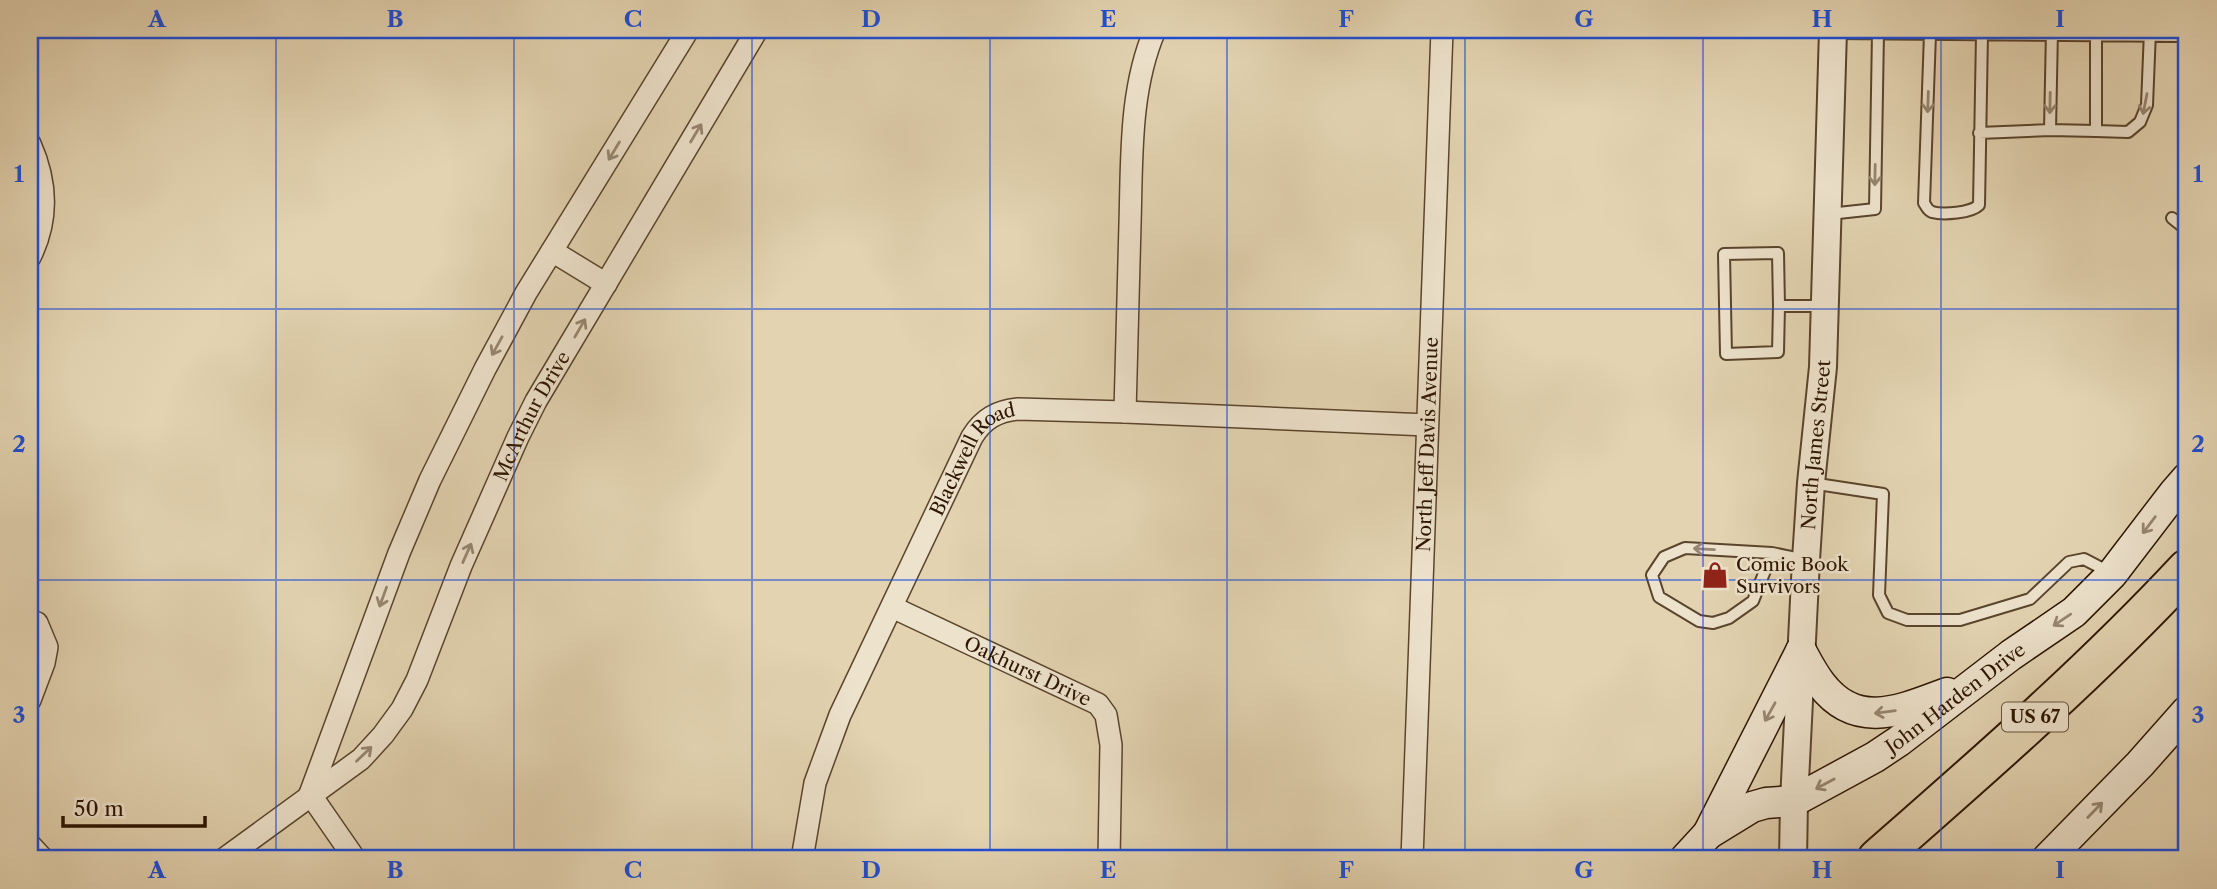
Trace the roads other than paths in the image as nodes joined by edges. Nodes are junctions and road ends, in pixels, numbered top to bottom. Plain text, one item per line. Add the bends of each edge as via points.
1 (688, 30) edge
2 (757, 30) edge
3 (1155, 30) edge
4 (1442, 30) edge
5 (1833, 31) edge
6 (2052, 32) edge
7 (1878, 33) junction
8 (2096, 33) edge
9 (2150, 33) edge
10 (1930, 34) junction
11 (1982, 34) junction
12 (2187, 36) edge
13 (2050, 130) junction
14 (2096, 131) junction
15 (1979, 133) junction
16 (30, 144) edge
17 (1828, 214) junction
18 (2172, 218) dead end
19 (2187, 230) edge
20 (552, 251) junction
21 (30, 257) edge
22 (606, 284) junction
23 (1779, 306) junction
24 (1825, 306) junction
25 (1125, 412) junction
26 (1427, 425) junction
27 (2187, 478) edge
28 (1811, 483) junction
29 (1772, 553) junction
30 (1805, 560) junction
31 (2187, 569) edge
32 (2112, 574) junction
33 (2187, 598) edge
34 (892, 607) junction
35 (30, 620) edge
36 (1801, 651) junction
37 (1973, 683) junction
38 (30, 700) edge
39 (2187, 711) edge
40 (310, 794) junction
41 (1794, 801) junction
42 (1708, 834) junction
43 (30, 845) edge
44 (1793, 850) edge
45 (43, 859) edge
46 (223, 859) edge
47 (355, 859) edge
48 (802, 859) edge
49 (1109, 859) edge
50 (1412, 859) edge
51 (1685, 859) edge
52 (1877, 859) edge
53 (1916, 859) edge
54 (2047, 859) edge

1 -> 20 street
22 -> 2 street, McArthur Drive
3 - 25 street via 1136,96
4 - 26 street, North Jeff Davis Avenue
5 - 7 lane
5 - 17 street, North James Street
6 - 8 lane
6 - 11 lane
6 -> 13 lane
7 - 10 lane
7 -> 17 lane via 1875,209
8 - 9 lane
8 - 14 lane
9 - 12 lane
9 -> 14 lane via 2147,105 2140,122 2128,132
10 - 11 lane
10 -> 15 lane via 1924,203 1928,209 1966,212 1979,205
11 - 15 lane
13 - 14 lane
13 - 15 lane
16 - 21 street via 45,196 43,220
17 - 24 street, North James Street
18 - 19 lane
20 - 22 street
20 -> 40 street via 485,369 430,480
40 -> 22 street, McArthur Drive via 360,759 402,709 518,437
23 - 23 lane via 1778,253 1724,254 1726,354 1778,352
23 - 24 lane
24 - 28 street, North James Street
25 - 26 street, Blackwell Road
25 - 34 street, Blackwell Road via 1005,410 981,424
26 - 50 street, North Jeff Davis Avenue
27 -> 32 main road, John Harden Drive
28 - 30 street, North James Street
28 - 32 lane via 1883,494 1880,595 1888,613 1907,620 1960,620 2030,599 2069,562 2084,559
29 -> 29 lane via 1685,548 1664,557 1652,575 1654,586 1659,597 1699,621 1713,623 1753,601
29 - 30 lane
30 - 36 street, North James Street
31 - 52 highway, US 67 via 1989,761
32 -> 37 main road, John Harden Drive via 2074,612
33 - 53 highway, US 67
34 - 48 street, Blackwell Road via 823,760 808,813
34 - 49 street, Oakhurst Drive via 1098,704 1106,715 1111,745
35 - 38 street via 37,623 47,647
37 -> 36 main road via 1904,709 1859,712 1840,703 1821,684
36 - 41 street, North James Street
36 -> 42 main road
37 -> 41 main road, John Harden Drive via 1883,752
54 -> 39 main road
40 - 46 street, McArthur Drive
40 - 47 street
41 - 42 main road, John Harden Drive via 1752,807
41 - 44 street, North James Street
42 - 51 main road, John Harden Drive
43 - 45 street

